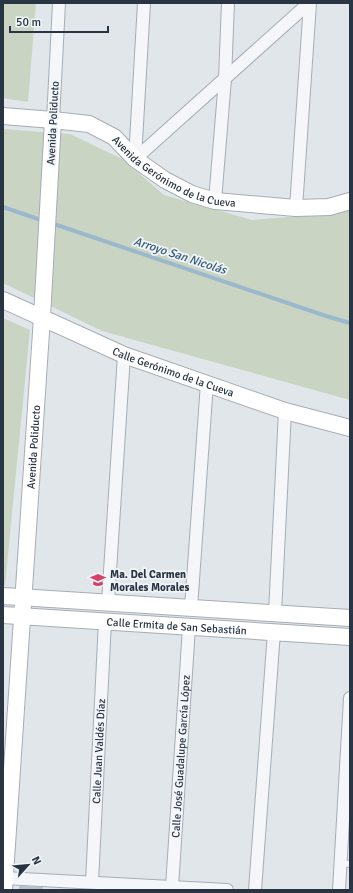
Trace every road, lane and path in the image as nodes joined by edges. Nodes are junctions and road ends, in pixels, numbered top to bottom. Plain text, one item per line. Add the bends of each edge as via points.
1 (59, 3) edge
2 (144, 3) edge
3 (228, 3) edge
4 (309, 3) edge
5 (225, 79) junction
6 (3, 116) edge
7 (53, 120) junction
8 (135, 159) junction
9 (215, 201) junction
10 (350, 201) edge
11 (296, 208) junction
12 (3, 300) edge
13 (42, 317) junction
14 (124, 355) junction
15 (207, 383) junction
16 (285, 411) junction
17 (350, 428) edge
18 (3, 596) edge
19 (24, 597) junction
20 (108, 602) junction
21 (191, 608) junction
22 (274, 613) junction
23 (3, 615) edge
24 (21, 616) junction
25 (350, 618) edge
26 (105, 621) junction
27 (189, 627) junction
28 (274, 632) junction
29 (350, 637) edge
30 (350, 698) edge
31 (346, 832) edge
32 (345, 863) edge
33 (92, 882) junction
34 (4, 884) edge
35 (172, 887) junction
36 (227, 890) edge
37 (255, 890) edge
38 (339, 890) edge

1 - 7 street, Avenida Poliducto
2 - 8 street
3 - 5 street
4 - 5 street
4 - 11 street
5 - 8 street
5 - 9 street
6 - 7 street, Avenida Gerónimo de la Cueva
7 - 8 street, Avenida Gerónimo de la Cueva via 89,124 114,137
7 - 13 street, Avenida Poliducto
8 - 9 street, Avenida Gerónimo de la Cueva via 165,180 192,194
9 - 11 street, Avenida Gerónimo de la Cueva
10 - 11 street, Avenida Gerónimo de la Cueva via 329,207
12 - 13 street, Calle Gerónimo de la Cueva
13 - 14 street, Calle Gerónimo de la Cueva
13 - 19 street, Avenida Poliducto
14 - 15 street, Calle Gerónimo de la Cueva
14 - 20 street
15 - 16 street, Calle Gerónimo de la Cueva
15 - 21 street
16 - 17 street, Calle Gerónimo de la Cueva
16 - 22 street
18 - 19 street, Calle Ermita de San Sebastián
19 - 20 street, Calle Ermita de San Sebastián
19 - 24 street, Avenida Poliducto
20 - 21 street, Calle Ermita de San Sebastián
21 - 22 street, Calle Ermita de San Sebastián
22 - 25 street, Calle Ermita de San Sebastián
23 - 24 street, Calle Ermita de San Sebastián
24 - 26 street, Calle Ermita de San Sebastián
24 - 34 street, Avenida Poliducto
26 - 27 street, Calle Ermita de San Sebastián
26 - 33 street, Calle Juan Valdés Díaz
27 - 28 street, Calle Ermita de San Sebastián
27 - 35 street, Calle José Guadalupe García López
28 - 29 street, Calle Ermita de San Sebastián
28 - 37 street
30 - 31 street
31 - 32 street
32 - 38 street
33 - 34 street
33 - 35 street
35 - 36 street

